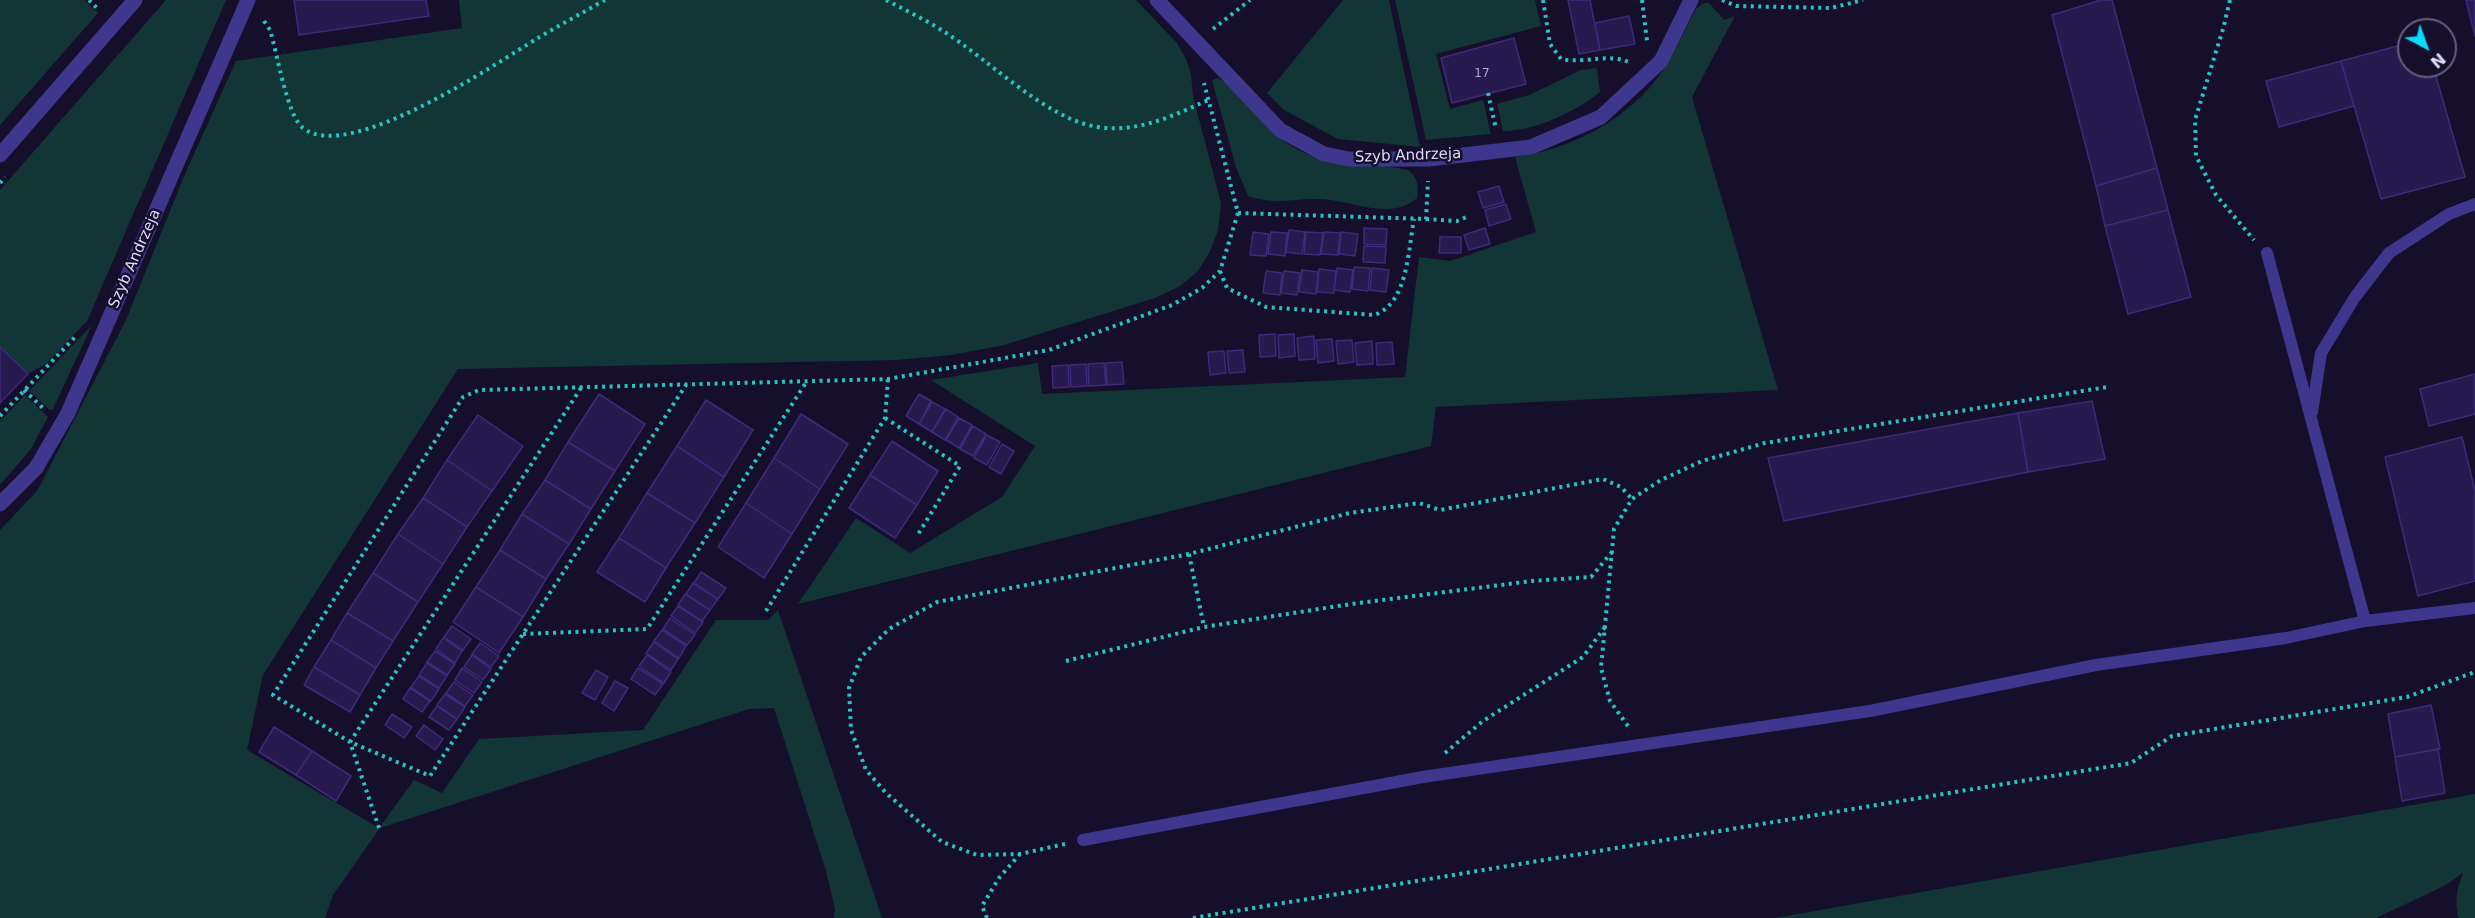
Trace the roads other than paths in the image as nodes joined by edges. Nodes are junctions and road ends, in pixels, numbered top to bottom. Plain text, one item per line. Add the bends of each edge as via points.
1 (135, 0) edge
2 (1157, 0) edge
3 (1691, 0) edge
4 (246, 4) edge
5 (0, 155) edge
6 (2475, 204) edge
7 (2267, 253) road end
8 (2311, 419) junction
9 (0, 504) edge
10 (2475, 608) edge
11 (2365, 621) junction
12 (1083, 840) road end

1 - 5 street
2 - 3 street, Szyb Andrzeja via 1280,130 1302,143 1324,154 1349,159 1429,159 1531,147 1601,117 1661,61
4 - 9 street, Szyb Andrzeja via 63,421 36,468
6 - 8 lane via 2449,214 2389,253 2355,297 2321,353
7 - 8 lane
8 - 11 lane
10 - 11 lane
11 - 12 lane via 2286,638 2096,665 1870,711 1424,777

